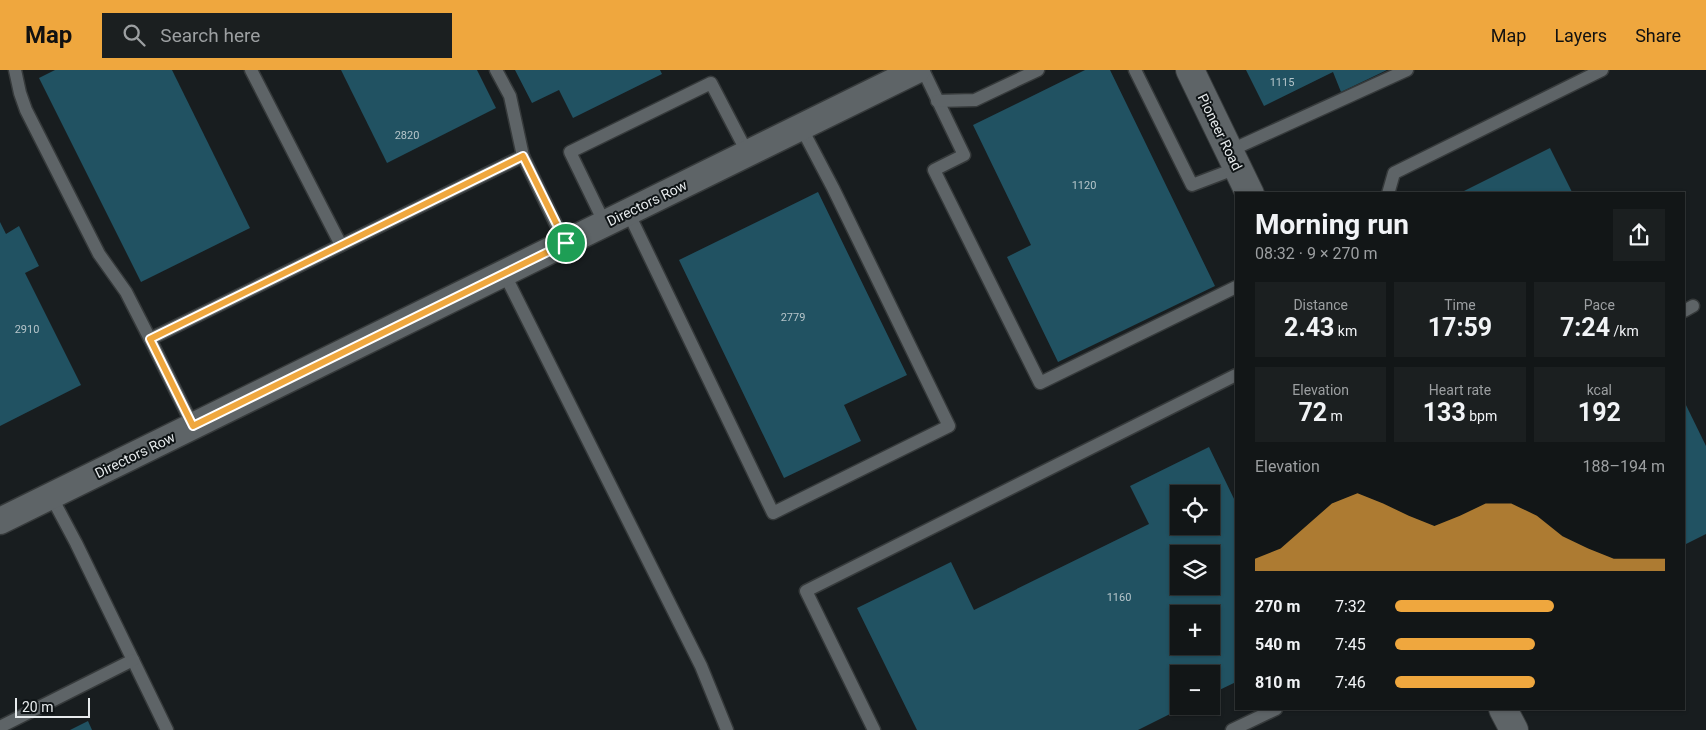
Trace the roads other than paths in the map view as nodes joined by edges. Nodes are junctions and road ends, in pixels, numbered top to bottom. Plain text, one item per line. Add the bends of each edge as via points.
1 (14, 70) edge
2 (251, 70) edge
3 (496, 70) edge
4 (917, 70) edge
5 (923, 70) edge
6 (1038, 70) edge
7 (1135, 70) edge
8 (1190, 70) edge
9 (1407, 70) edge
10 (1602, 70) edge
11 (937, 101) junction
12 (801, 127) junction
13 (748, 154) junction
14 (523, 156) junction
15 (1233, 159) junction
16 (1249, 192) edge
17 (1389, 192) edge
18 (628, 212) junction
19 (605, 224) junction
20 (566, 243) junction
21 (340, 246) junction
22 (504, 273) junction
23 (1235, 287) edge
24 (150, 339) junction
25 (1235, 379) edge
26 (193, 426) junction
27 (51, 496) junction
28 (0, 521) edge
29 (133, 660) junction
30 (1274, 710) edge
31 (1504, 710) edge
32 (0, 727) edge
33 (167, 730) edge
34 (727, 730) edge
35 (874, 730) edge
36 (1232, 730) edge
37 (1514, 730) edge

1 - 24 lane via 20,93 39,136 99,254 126,292
2 - 21 lane
3 - 14 lane via 510,96
4 - 12 street, Directors Row
5 - 11 lane
6 - 11 lane via 976,100
7 - 15 lane via 1192,185
8 - 15 street, Pioneer Road
9 - 15 lane
10 - 17 lane via 1394,173
11 - 23 lane via 964,155 934,170 1040,383
12 - 13 street, Directors Row
12 - 18 lane via 949,426 773,513
13 - 18 street, Directors Row
13 - 19 lane via 711,83 570,152
14 - 20 lane
14 - 21 lane
15 - 16 street, Pioneer Road
18 - 19 street, Directors Row
19 - 20 street, Directors Row
20 - 22 street, Directors Row
21 - 24 lane
22 - 26 street, Directors Row
22 - 34 lane via 699,661
24 - 26 lane
25 - 35 lane via 806,591
26 - 27 street, Directors Row
27 - 28 street, Directors Row
27 - 29 lane
29 - 32 lane
29 - 33 lane
30 - 36 lane
31 - 37 street

